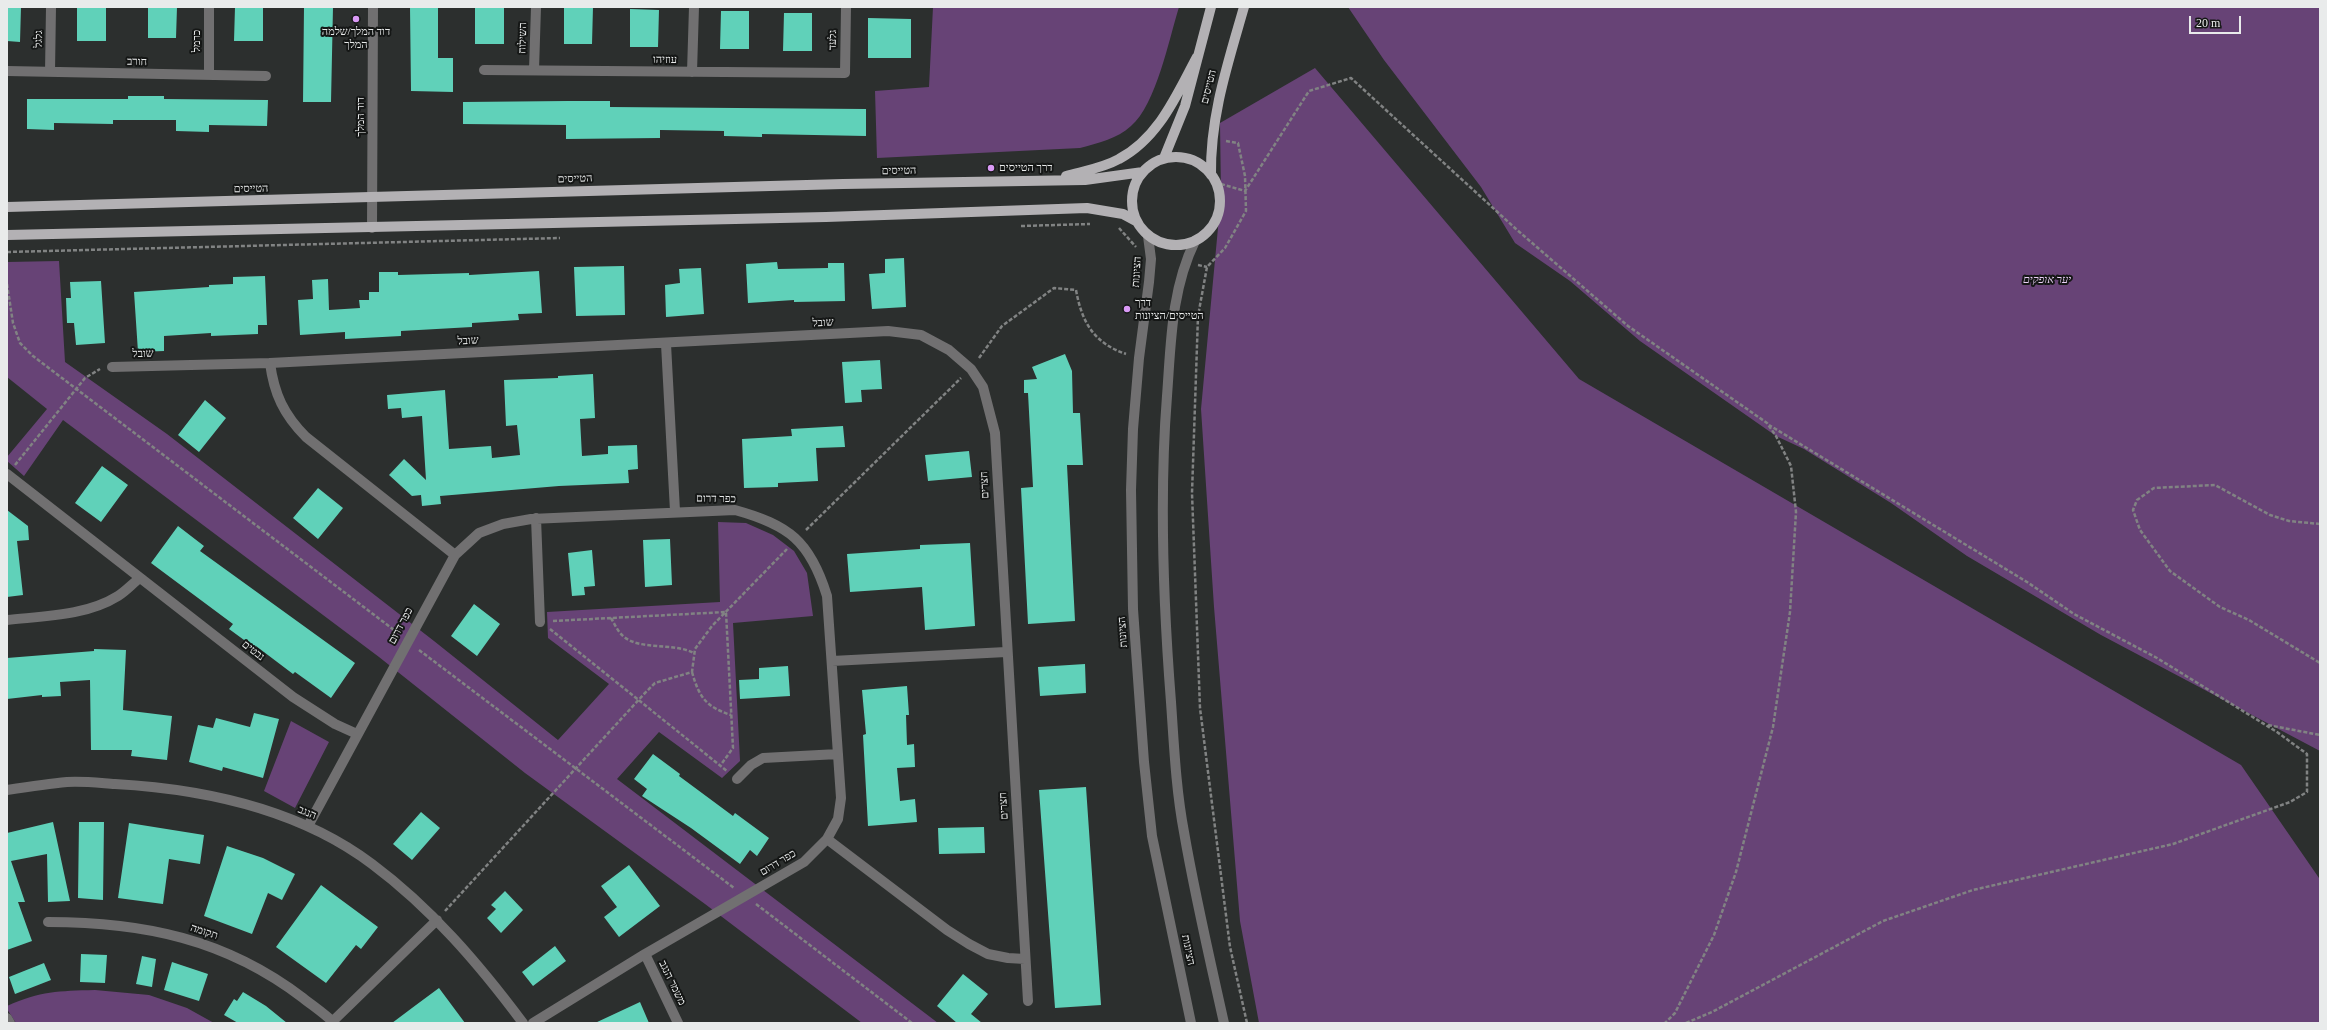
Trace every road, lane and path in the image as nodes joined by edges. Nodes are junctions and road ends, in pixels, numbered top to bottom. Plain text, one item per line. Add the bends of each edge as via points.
1 (51, 7) edge
2 (209, 7) edge
3 (373, 7) edge
4 (536, 7) edge
5 (694, 7) edge
6 (846, 7) edge
7 (1211, 7) edge
8 (1244, 7) edge
9 (1197, 57) junction
10 (484, 70) dead end
11 (534, 70) junction
12 (7, 71) edge
13 (50, 72) junction
14 (692, 72) junction
15 (845, 73) joint
16 (209, 75) junction
17 (266, 76) dead end
18 (1212, 138) junction
19 (1164, 158) junction
20 (1143, 172) junction
21 (1213, 178) junction
22 (1049, 180) junction
23 (1245, 191) junction
24 (372, 198) junction
25 (7, 207) edge
26 (1136, 221) junction
27 (1093, 224) dead end
28 (1116, 224) dead end
29 (1014, 226) dead end
30 (372, 228) junction
31 (7, 235) edge
32 (1148, 236) junction
33 (563, 238) dead end
34 (1195, 241) junction
35 (7, 252) edge
36 (1151, 259) junction
37 (1185, 263) junction
38 (1207, 266) junction
39 (7, 284) edge
40 (666, 344) junction
41 (1139, 358) junction
42 (270, 363) junction
43 (112, 367) joint
44 (970, 370) junction
45 (76, 389) junction
46 (1767, 423) junction
47 (7, 475) edge
48 (675, 511) junction
49 (536, 518) junction
50 (2320, 524) edge
51 (796, 539) junction
52 (455, 555) junction
53 (140, 578) junction
54 (726, 612) junction
55 (611, 618) junction
56 (7, 620) edge
57 (540, 622) junction
58 (407, 641) junction
59 (1006, 652) junction
60 (694, 653) junction
61 (832, 661) junction
62 (2320, 663) edge
63 (692, 672) junction
64 (638, 700) junction
65 (731, 715) junction
66 (2268, 725) dead end
67 (357, 734) junction
68 (2320, 735) edge
69 (838, 754) junction
70 (720, 766) junction
71 (576, 768) junction
72 (737, 779) joint
73 (7, 790) edge
74 (308, 826) junction
75 (827, 839) junction
76 (745, 896) junction
77 (437, 920) junction
78 (48, 922) dead end
79 (644, 954) junction
80 (1025, 959) junction
81 (1028, 1001) dead end
82 (7, 1018) edge
83 (334, 1022) edge
84 (10, 1023) edge
85 (523, 1023) edge
86 (533, 1023) edge
87 (678, 1023) edge
88 (912, 1023) edge
89 (1191, 1023) edge
90 (1224, 1023) edge
91 (1247, 1023) edge
92 (1665, 1023) edge
93 (1686, 1023) edge

1 - 13 street, גלגל
2 - 16 street, כרמל
3 - 24 street, דוד המלך
4 - 11 street, השילוח
5 - 14 street
6 - 15 street, גלעד
7 - 9 main road, הטייסים
8 - 18 main road, הטייסים via 1219,92
9 - 19 main road, הטייסים via 1183,112
9 - 22 main road via 1166,115 1142,143 1119,160
10 - 11 street, עוזיהו
11 - 14 street, עוזיהו
12 - 13 street, חורב
13 - 16 street, חורב
14 - 15 street, עוזיהו
16 - 17 street, חורב
18 - 21 main road, הטייסים
18 - 23 path via 1238,143 1245,176
19 - 20 main road
19 - 21 main road via 1191,159 1205,168
20 - 22 main road, הטייסים via 1106,178
20 - 26 main road via 1136,182 1132,195
21 - 23 path
21 - 34 main road via 1220,199 1217,217 1209,231
22 - 24 main road, הטייסים via 820,184
23 - 38 path via 1246,211 1225,248
23 - 46 path via 1309,91 1351,78 1516,229 1628,326
24 - 25 main road, הטייסים
24 - 30 street, דוד המלך
26 - 30 main road via 1123,214 1088,208
26 - 32 main road
27 - 29 path
28 - 36 path via 1135,247
30 - 31 main road
32 - 34 main road via 1169,245 1184,245
32 - 36 street, הציונות
33 - 35 path
34 - 37 street, הציונות
36 - 41 street, הציונות
37 - 38 path
37 - 90 street, הציונות via 1174,311 1165,431 1162,491 1165,615 1174,751 1183,831
38 - 91 path via 1198,316 1192,493 1200,708 1230,946
39 - 45 path via 13,323 20,343
40 - 42 street, שובל
40 - 44 street, שובל via 888,332 921,335 949,350
40 - 48 street
41 - 44 path via 1112,349 1094,336 1079,309 1076,290 1054,288 1002,326
41 - 89 street, הציונות via 1131,490 1133,608 1144,762 1152,836
42 - 43 street, שובל
42 - 52 street via 272,383 290,422
43 - 45 path via 95,371
44 - 51 path
44 - 59 street, חצרים via 983,387 995,433
45 - 47 path
45 - 58 path
46 - 92 path via 1791,466 1796,512 1790,612 1773,727 1736,872 1714,935 1675,1013
46 - 93 path via 2027,582 2074,614 2157,658 2277,732 2307,754 2307,792 2290,802 2172,844 1973,890 1883,921 1712,1012
47 - 53 street, נבטים
48 - 49 street, כפר דרום
48 - 51 street, כפר דרום via 735,510 761,517
49 - 52 street, כפר דרום via 503,524 480,533
49 - 57 street
50 - 62 path via 2289,521 2270,514 2215,485 2154,488 2137,500 2133,510 2140,530 2170,571 2220,608 2249,620
51 - 54 path
51 - 61 street, כפר דרום via 807,548 820,571 827,596
52 - 58 street, כפר דרום
53 - 56 street via 118,596 97,606 76,612
53 - 67 street, נבטים via 314,712
54 - 55 path
54 - 60 path via 712,626
54 - 65 path
55 - 57 path
55 - 60 path via 621,635 631,642 684,648
57 - 64 path
58 - 67 street, כפר דרום
58 - 71 path
59 - 61 street
59 - 80 street, חצרים
60 - 63 path
61 - 69 street, כפר דרום
63 - 64 path via 655,683
63 - 65 path via 697,690 706,703 718,711
64 - 70 path
64 - 71 path
65 - 70 path via 733,748
66 - 68 path
67 - 74 street, כפר דרום
69 - 72 street via 763,758 751,765
69 - 75 street, כפר דרום via 840,805 838,819
70 - 72 path
71 - 76 path
71 - 77 path
73 - 74 street, הנגב via 68,782 191,791 272,812
74 - 77 street, הנגב via 370,863
75 - 76 street, כפר דרום via 804,862
75 - 80 street via 969,944 988,954
76 - 79 street, כפר דרום
76 - 88 path
77 - 83 street, תקומה
77 - 85 street, הנגב via 486,974
78 - 83 street, תקומה via 120,925 164,932 212,946 255,966
79 - 86 street, כפר דרום
79 - 87 street, משמר הנגב
80 - 81 street, חצרים
82 - 84 street

